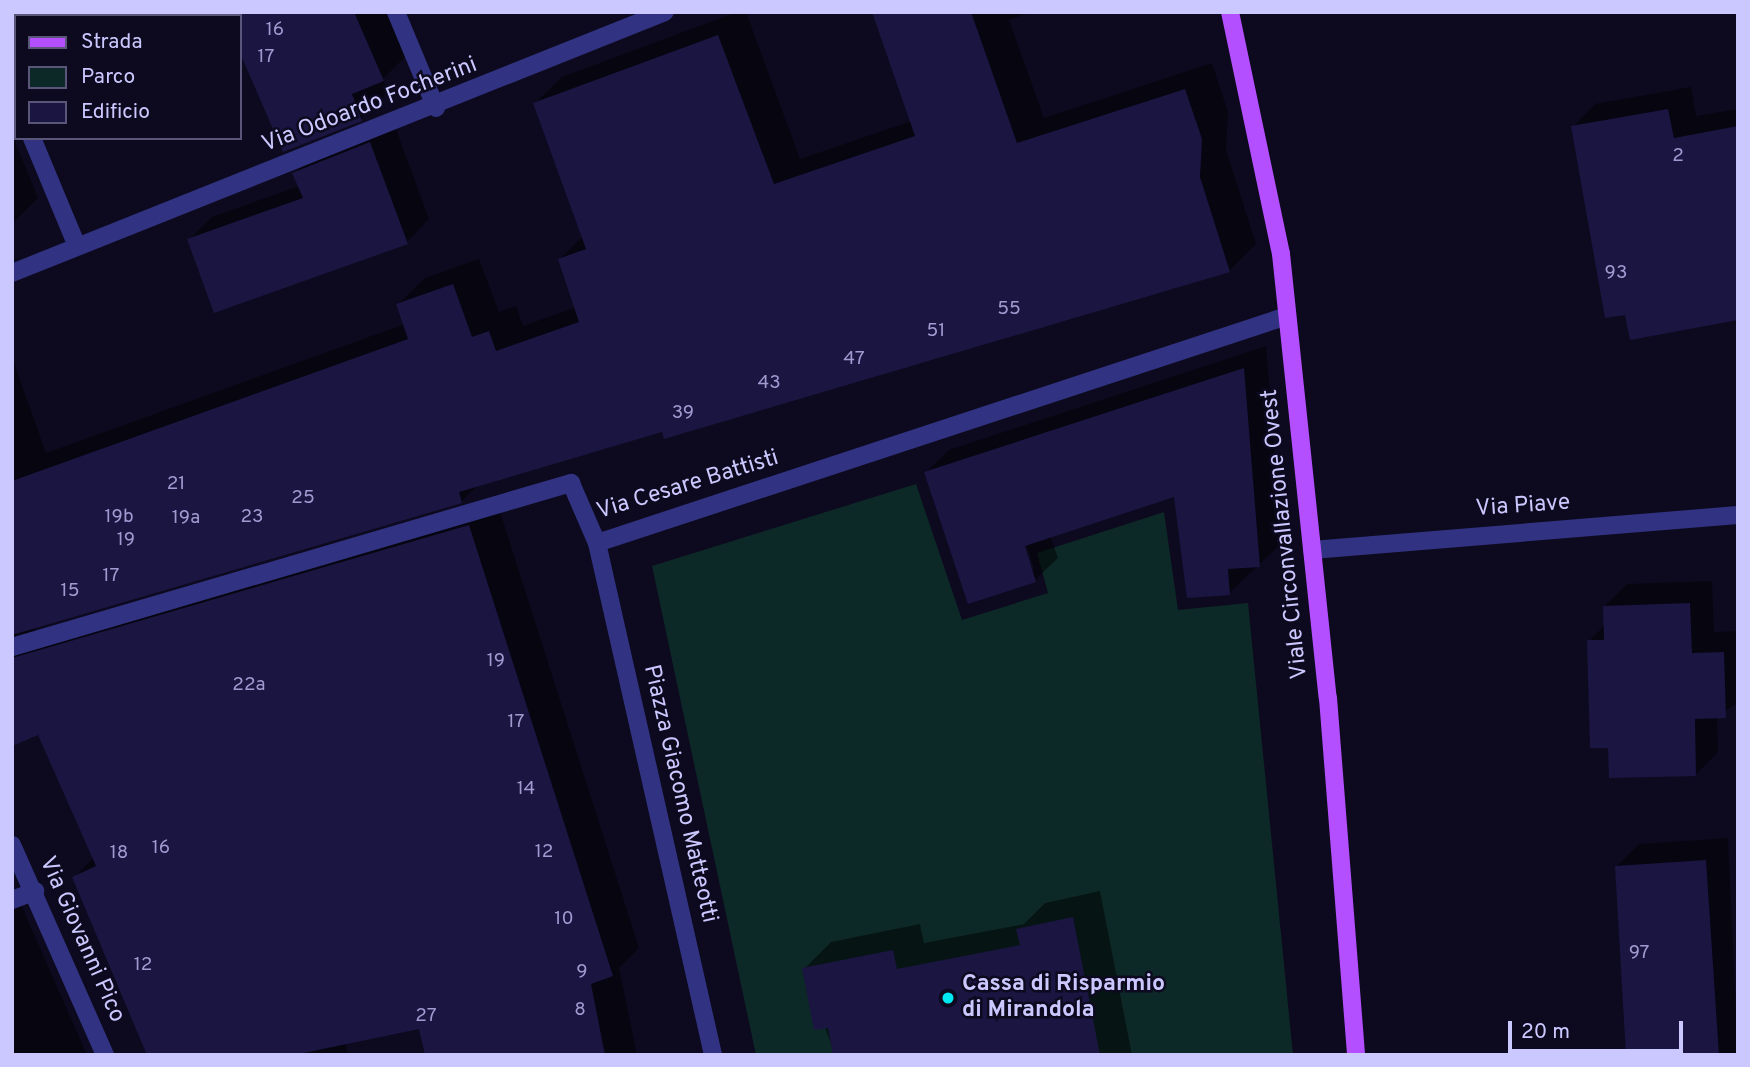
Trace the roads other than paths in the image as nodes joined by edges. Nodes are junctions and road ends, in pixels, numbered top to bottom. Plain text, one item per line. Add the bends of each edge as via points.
1 (396, 12) edge
2 (665, 12) edge
3 (1236, 14) edge
4 (436, 108) junction
5 (33, 140) edge
6 (78, 246) junction
7 (12, 273) edge
8 (1287, 316) junction
9 (1738, 515) edge
10 (597, 543) junction
11 (1312, 550) junction
12 (12, 646) edge
13 (12, 845) edge
14 (35, 891) junction
15 (12, 900) edge
16 (105, 1055) edge
17 (713, 1055) edge
18 (1356, 1055) edge

1 - 4 street
2 - 4 street, Via Odoardo Focherini
3 - 8 main road, Viale Circonvallazione Ovest via 1281,254
4 - 6 street, Via Odoardo Focherini
5 - 6 street
6 - 7 street, Via Odoardo Focherini
8 - 10 street, Via Cesare Battisti
8 - 11 main road, Viale Circonvallazione Ovest
9 - 11 street, Via Piave
10 - 12 street, Via Cesare Battisti via 571,483
10 - 17 street, Piazza Giacomo Matteotti
11 - 18 main road, Viale Circonvallazione Ovest
13 - 14 street, Via Giovanni Pico
14 - 15 street
14 - 16 street, Via Giovanni Pico

